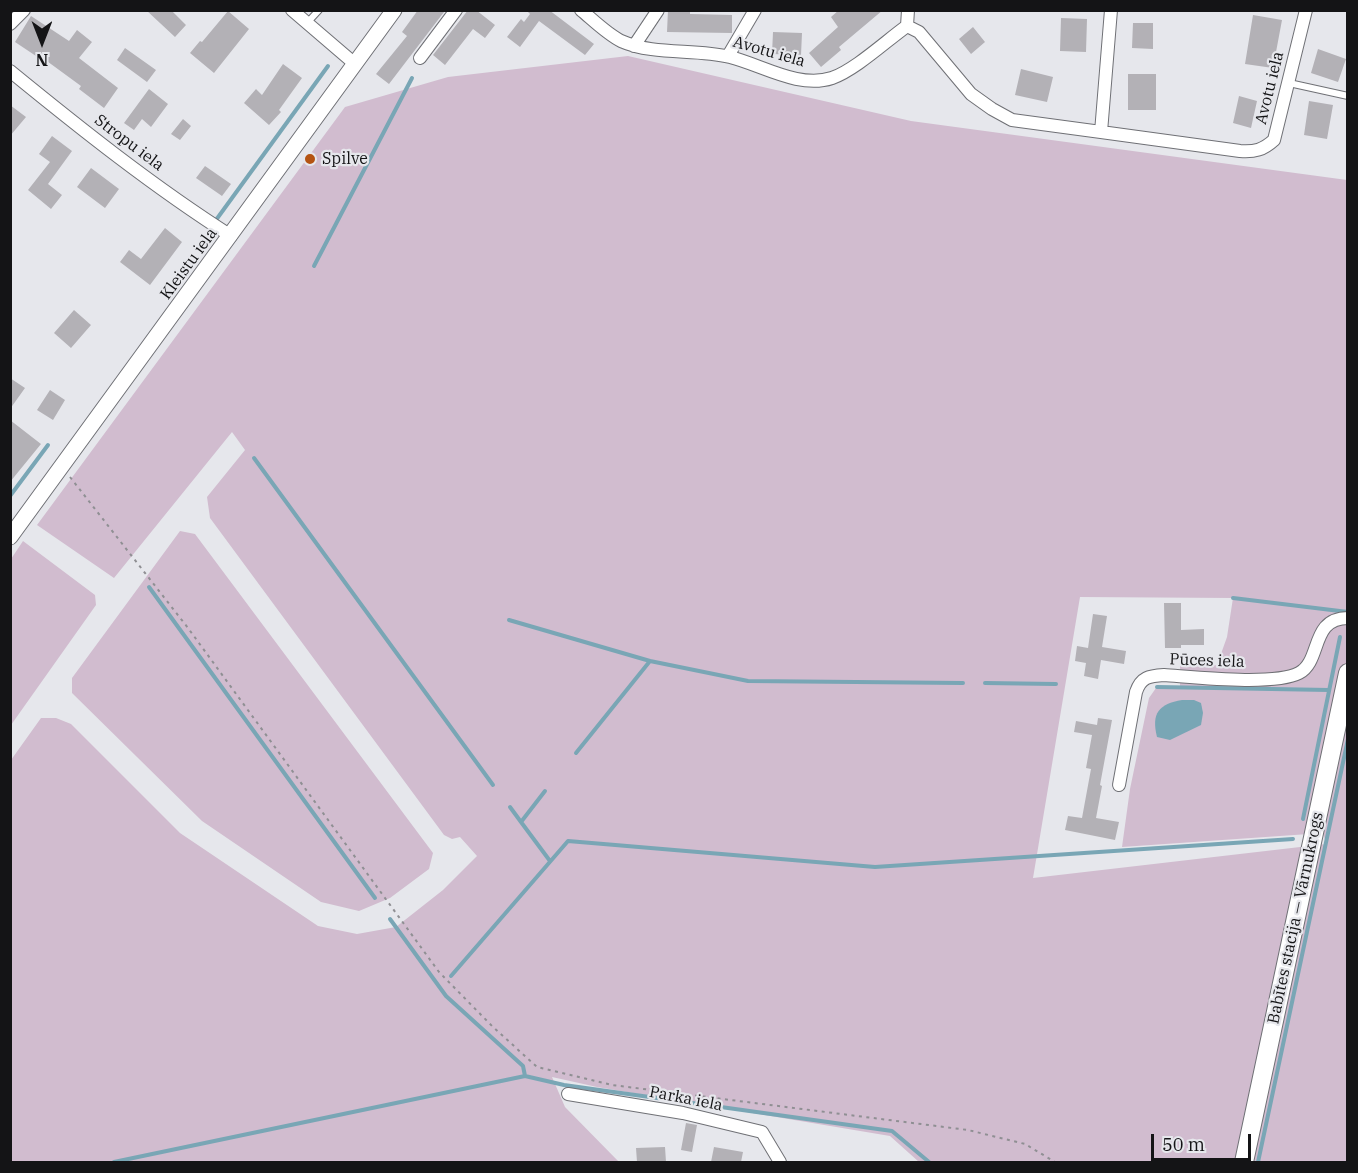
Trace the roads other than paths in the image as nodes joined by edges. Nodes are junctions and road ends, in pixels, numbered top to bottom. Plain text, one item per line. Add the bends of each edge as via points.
1 (24, 10) edge
2 (291, 10) edge
3 (319, 10) edge
4 (394, 10) edge
5 (456, 10) edge
6 (581, 10) edge
7 (658, 10) edge
8 (755, 10) edge
9 (908, 10) edge
10 (1111, 10) edge
11 (1306, 10) edge
12 (10, 24) edge
13 (307, 24) junction
14 (907, 26) junction
15 (634, 46) junction
16 (728, 56) junction
17 (420, 58) dead end
18 (355, 64) junction
19 (10, 70) edge
20 (1289, 83) junction
21 (1347, 96) edge
22 (1101, 132) junction
23 (231, 236) junction
24 (14, 527) edge
25 (1347, 618) edge
26 (1347, 673) edge
27 (1119, 785) dead end
28 (568, 1094) dead end
29 (780, 1162) edge
30 (1244, 1162) edge

1 - 12 street
2 - 13 street
3 - 13 lane
4 - 18 street, Kleistu iela
5 - 17 street
6 - 15 street, Avotu iela via 619,40
7 - 15 street
8 - 16 street
9 - 14 street
10 - 22 street
11 - 20 street, Avotu iela
13 - 18 street
14 - 16 street, Avotu iela via 846,71 824,80 798,80
14 - 22 street, Avotu iela via 919,32 971,94 1012,120
15 - 16 street, Avotu iela
18 - 23 street, Kleistu iela
19 - 23 street, Stropu iela via 148,178
20 - 21 lane
20 - 22 street, Avotu iela via 1274,140 1253,152
23 - 24 street, Kleistu iela
25 - 27 street, Pūces iela via 1339,618 1323,628 1307,665 1292,676 1268,680 1164,675 1143,679 1136,692
26 - 30 main road, Babītes stacija — Vārnukrogs
28 - 29 street, Parka iela via 683,1113 762,1132

